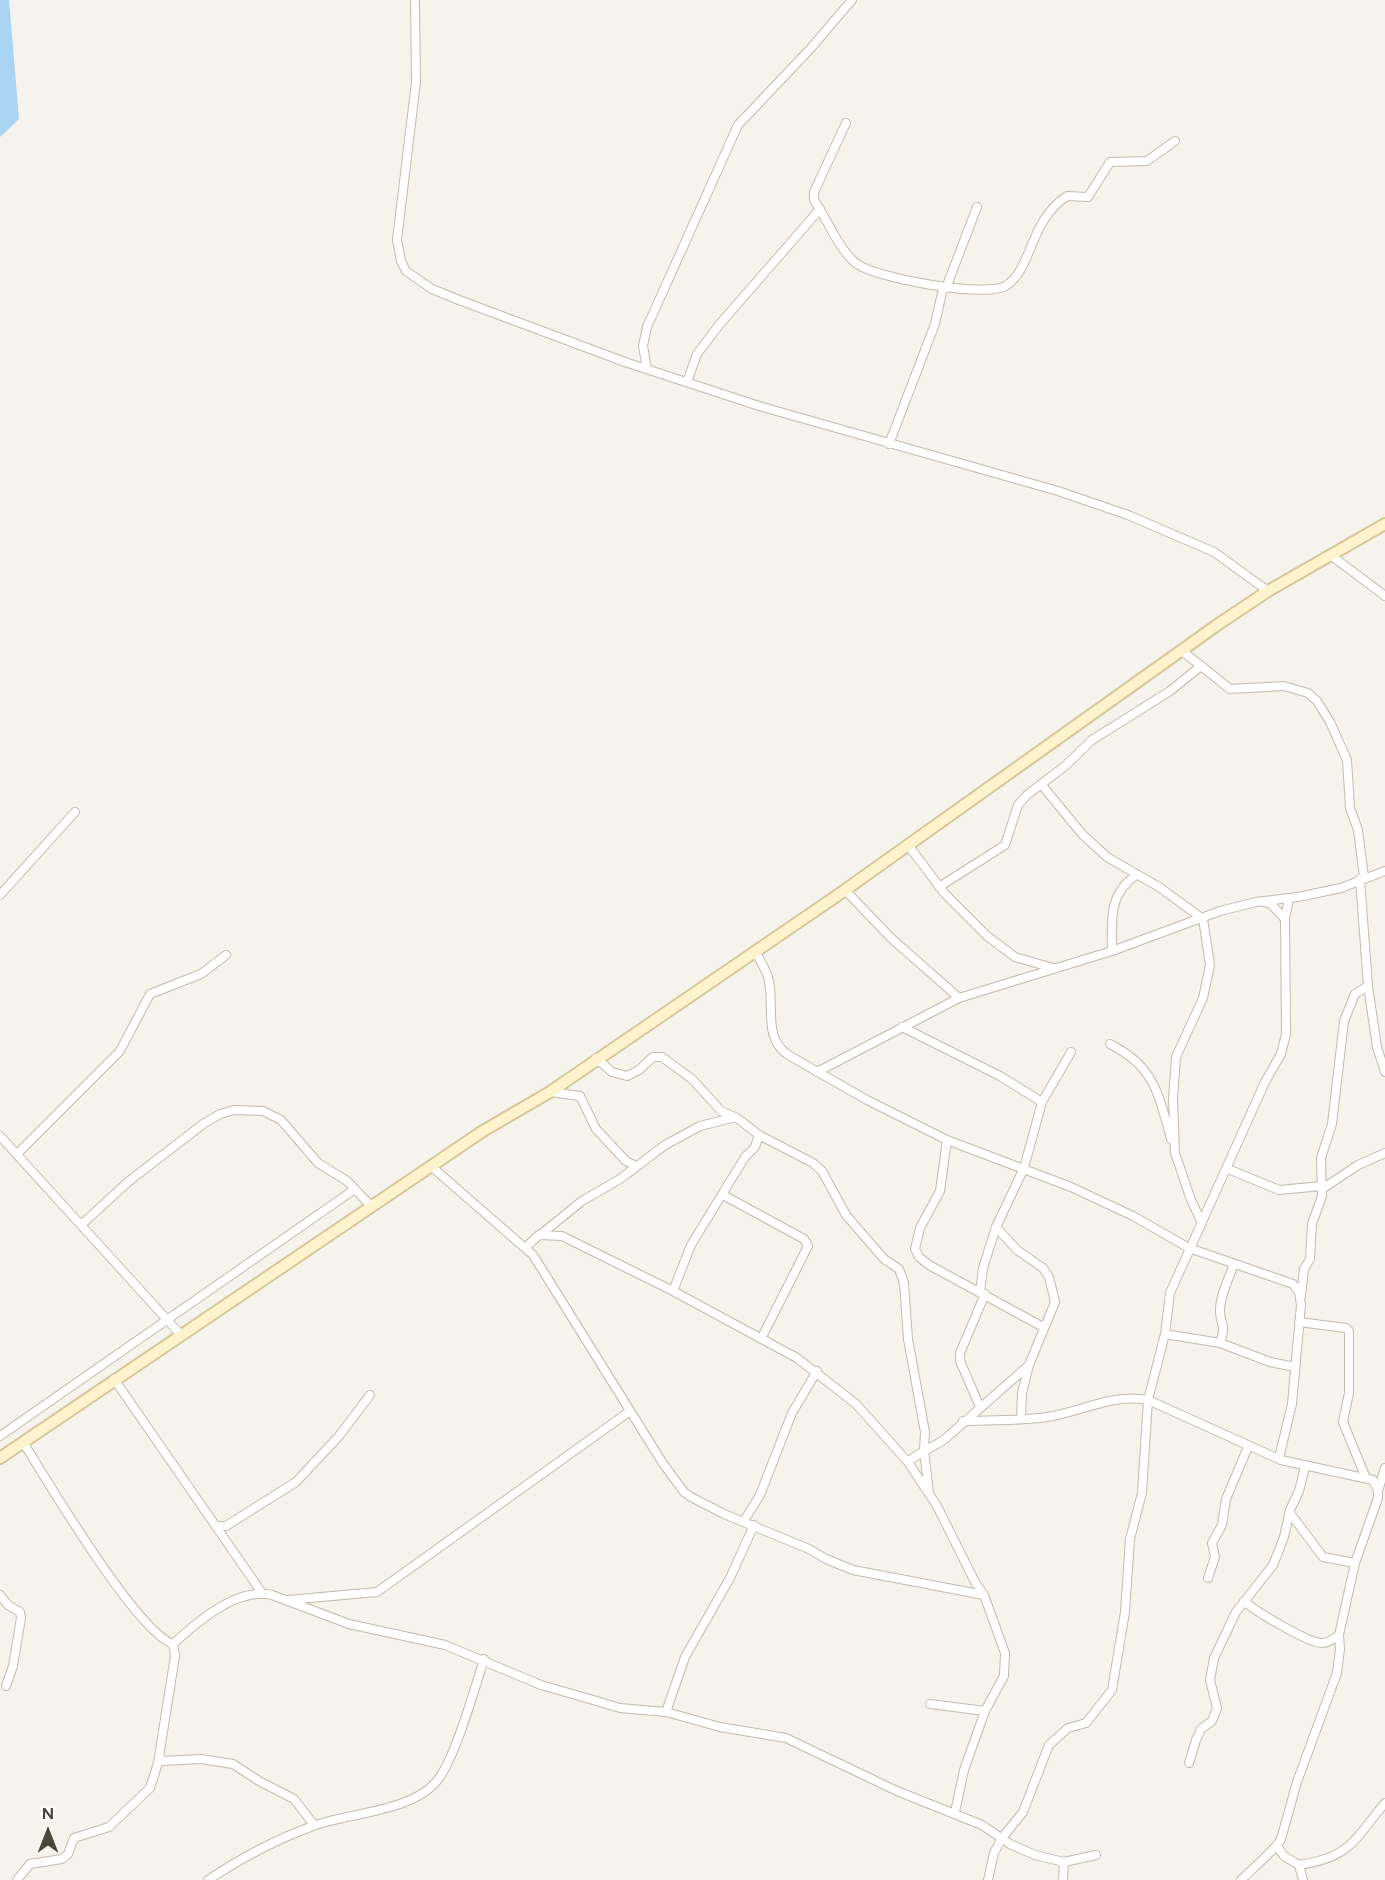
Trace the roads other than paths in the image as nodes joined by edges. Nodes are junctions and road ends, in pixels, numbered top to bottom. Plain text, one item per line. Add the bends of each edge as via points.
1 (415, 0) edge
2 (852, 0) edge
3 (846, 123) dead end
4 (1175, 141) dead end
5 (977, 207) dead end
6 (820, 209) junction
7 (945, 288) junction
8 (647, 369) junction
9 (687, 382) junction
10 (888, 444) junction
11 (1385, 524) edge
12 (1332, 556) junction
13 (1268, 591) junction
14 (1385, 596) edge
15 (1181, 650) junction
16 (1201, 666) junction
17 (1041, 784) junction
18 (75, 813) dead end
19 (908, 845) junction
20 (1385, 870) edge
21 (1136, 875) junction
22 (1362, 878) junction
23 (939, 887) junction
24 (845, 890) junction
25 (0, 895) edge
26 (1289, 898) junction
27 (1262, 901) junction
28 (1203, 919) junction
29 (1285, 919) junction
30 (755, 951) junction
31 (1112, 951) junction
32 (226, 955) dead end
33 (1053, 968) junction
34 (1368, 986) junction
35 (959, 998) junction
36 (902, 1027) junction
37 (1110, 1044) dead end
38 (1071, 1052) dead end
39 (596, 1058) junction
40 (817, 1072) junction
41 (1385, 1072) edge
42 (550, 1092) junction
43 (1042, 1102) junction
44 (737, 1118) junction
45 (759, 1135) junction
46 (0, 1136) edge
47 (947, 1140) junction
48 (1175, 1153) junction
49 (16, 1154) junction
50 (1385, 1154) edge
51 (636, 1166) junction
52 (432, 1167) junction
53 (1024, 1168) junction
54 (1228, 1169) junction
55 (1322, 1188) junction
56 (356, 1189) junction
57 (723, 1195) junction
58 (372, 1207) junction
59 (1202, 1223) junction
60 (81, 1225) junction
61 (996, 1227) junction
62 (539, 1235) junction
63 (526, 1247) junction
64 (1189, 1248) junction
65 (1234, 1264) junction
66 (673, 1291) junction
67 (983, 1293) junction
68 (1301, 1297) junction
69 (167, 1318) junction
70 (1299, 1322) junction
71 (1043, 1327) junction
72 (1165, 1334) junction
73 (181, 1335) junction
74 (761, 1339) junction
75 (1220, 1343) junction
76 (1029, 1365) junction
77 (1295, 1367) junction
78 (817, 1371) junction
79 (114, 1378) junction
80 (370, 1395) dead end
81 (1148, 1400) junction
82 (980, 1407) junction
83 (630, 1411) junction
84 (1021, 1419) junction
85 (963, 1421) junction
86 (0, 1436) edge
87 (23, 1442) junction
88 (1248, 1447) junction
89 (924, 1451) junction
90 (0, 1458) edge
91 (1281, 1460) junction
92 (908, 1462) junction
93 (1305, 1467) junction
94 (1385, 1468) edge
95 (1365, 1476) junction
96 (1378, 1491) junction
97 (929, 1494) junction
98 (1290, 1513) junction
99 (744, 1521) junction
100 (216, 1526) junction
101 (754, 1526) junction
102 (1355, 1563) junction
103 (1208, 1578) dead end
104 (262, 1593) junction
105 (0, 1595) edge
106 (984, 1595) junction
107 (287, 1600) junction
108 (1244, 1601) junction
109 (1339, 1635) junction
110 (173, 1644) junction
111 (484, 1659) junction
112 (6, 1686) dead end
113 (930, 1704) dead end
114 (985, 1711) junction
115 (666, 1712) junction
116 (159, 1756) junction
117 (1189, 1763) dead end
118 (1385, 1803) edge
119 (955, 1812) junction
120 (314, 1825) junction
121 (1002, 1838) junction
122 (1277, 1846) junction
123 (1096, 1855) dead end
124 (1064, 1862) junction
125 (1299, 1865) junction
126 (16, 1880) edge
127 (208, 1880) edge
128 (988, 1880) edge
129 (1064, 1880) edge
130 (1241, 1880) edge
131 (1303, 1880) edge

1 - 8 street via 416,82 397,240 406,271 441,292
2 - 8 street via 738,125 647,327 643,346
3 - 6 street via 814,192
4 - 7 street via 1147,161 1110,162 1088,197 1067,196 1058,202 1041,220 1017,275 1008,285 991,291
5 - 7 street
6 - 7 street via 846,253 866,269
6 - 9 street via 719,325 697,354
7 - 10 street
8 - 9 street
9 - 10 street
10 - 13 street via 1058,490 1128,515 1214,552
11 - 12 street
12 - 13 street
12 - 14 street
13 - 15 street
15 - 16 street
15 - 19 street
16 - 17 street via 1170,691 1092,740
16 - 22 street via 1230,689 1284,686 1308,693 1317,701 1350,771 1350,808 1360,837
17 - 21 street via 1094,846
17 - 23 street via 1018,805 1005,845
18 - 25 street
19 - 23 street
19 - 24 street
20 - 22 street
21 - 28 street via 1159,886
21 - 31 street via 1123,885 1115,900
22 - 26 street via 1341,888
22 - 34 street
23 - 33 street via 1009,953
24 - 30 street
24 - 35 street via 891,938
26 - 27 street
26 - 29 street
27 - 28 street
27 - 29 street via 1271,904
28 - 31 street
28 - 48 street via 1210,964 1203,998 1173,1072
29 - 54 street via 1285,1041
30 - 39 street
30 - 40 street via 768,978 777,1046
31 - 33 street
32 - 49 street via 201,974 150,994 120,1051
33 - 35 street
34 - 41 street via 1377,1047
34 - 55 street via 1355,994 1344,1021 1332,1124 1321,1158
35 - 36 street
36 - 40 street
36 - 43 street via 1000,1076
37 - 48 street via 1133,1055 1145,1070 1160,1097
38 - 43 street
39 - 42 street
39 - 44 street via 612,1072 627,1076 653,1057 662,1057 692,1079 721,1111
40 - 47 street
42 - 51 street via 580,1096 596,1129 626,1161
42 - 52 street via 483,1131
43 - 53 street
44 - 45 street
44 - 51 street via 700,1126
45 - 57 street
45 - 89 street via 822,1171 846,1215 903,1275 908,1339 925,1432
46 - 49 street
47 - 53 street
47 - 67 street via 940,1191 920,1228 915,1249 929,1265
48 - 59 street
49 - 60 street
50 - 55 street via 1358,1165
51 - 62 street
52 - 58 street
52 - 63 street
53 - 61 street
53 - 64 street via 1133,1216
54 - 55 street via 1279,1190
54 - 59 street
55 - 68 street via 1312,1224 1310,1259 1304,1269
56 - 58 street
56 - 60 street via 318,1163 277,1117 263,1111 234,1110 203,1124 128,1182
56 - 69 street
57 - 66 street via 691,1245
57 - 74 street via 804,1239 808,1246
58 - 73 street
59 - 64 street
60 - 69 street
61 - 67 street via 983,1269
61 - 71 street via 1017,1250 1039,1263 1049,1277 1055,1302
62 - 63 street
62 - 66 street via 575,1241
63 - 83 street
64 - 65 street
64 - 72 street via 1170,1293
65 - 68 street via 1286,1280
65 - 75 street via 1220,1306 1224,1325
66 - 74 street
67 - 71 street
67 - 82 street via 960,1353
68 - 70 street
69 - 73 street
69 - 86 street
70 - 77 street
70 - 95 street via 1349,1331 1349,1394 1343,1422
71 - 76 street
72 - 75 street
72 - 81 street
73 - 79 street
74 - 78 street
75 - 77 street
76 - 82 street
76 - 84 street
77 - 91 street
78 - 92 street via 856,1404
78 - 99 street via 792,1413 760,1495
79 - 87 street
79 - 100 street
80 - 100 street via 296,1482 226,1526
81 - 84 street via 1119,1399 1048,1417
81 - 88 street
81 - 121 street via 1142,1493 1130,1539 1125,1612 1112,1690 1086,1723 1068,1728 1049,1745 1023,1812
82 - 85 street
83 - 99 street via 684,1492
83 - 107 street via 377,1592
84 - 85 street
85 - 89 street via 945,1439
87 - 90 street
87 - 110 street via 132,1605 159,1637
88 - 91 street
88 - 103 street via 1226,1499 1222,1525 1212,1543 1215,1557
89 - 92 street
89 - 97 street
91 - 93 street
92 - 97 street
93 - 95 street
93 - 98 street
94 - 96 street
95 - 96 street via 1373,1480
96 - 102 street
97 - 106 street
98 - 102 street via 1323,1557
98 - 108 street via 1273,1565
99 - 101 street
100 - 104 street
101 - 106 street via 853,1570
101 - 115 street via 685,1657
102 - 109 street
104 - 107 street
104 - 110 street via 236,1600
105 - 112 street via 20,1612 21,1618 14,1666
106 - 114 street via 1005,1653 1004,1676
107 - 111 street via 349,1624 445,1645
108 - 109 street via 1263,1616 1315,1642 1326,1643
108 - 117 street via 1214,1658 1210,1680 1217,1708 1196,1740
109 - 122 street via 1337,1673
110 - 116 street via 174,1670
111 - 115 street via 546,1687 620,1708
111 - 120 street via 448,1760 435,1783 412,1798 384,1808
113 - 114 street
114 - 119 street via 964,1770
115 - 119 street via 720,1727 786,1738 897,1791
116 - 120 street via 162,1761 216,1760 242,1768 294,1799
116 - 126 street via 146,1794 114,1823 99,1832 74,1838 66,1856 30,1864
118 - 125 street via 1340,1854
119 - 121 street
120 - 127 street via 247,1856
121 - 124 street via 1023,1851
121 - 128 street via 992,1858
122 - 125 street
122 - 130 street
123 - 124 street
124 - 129 street
125 - 131 street

